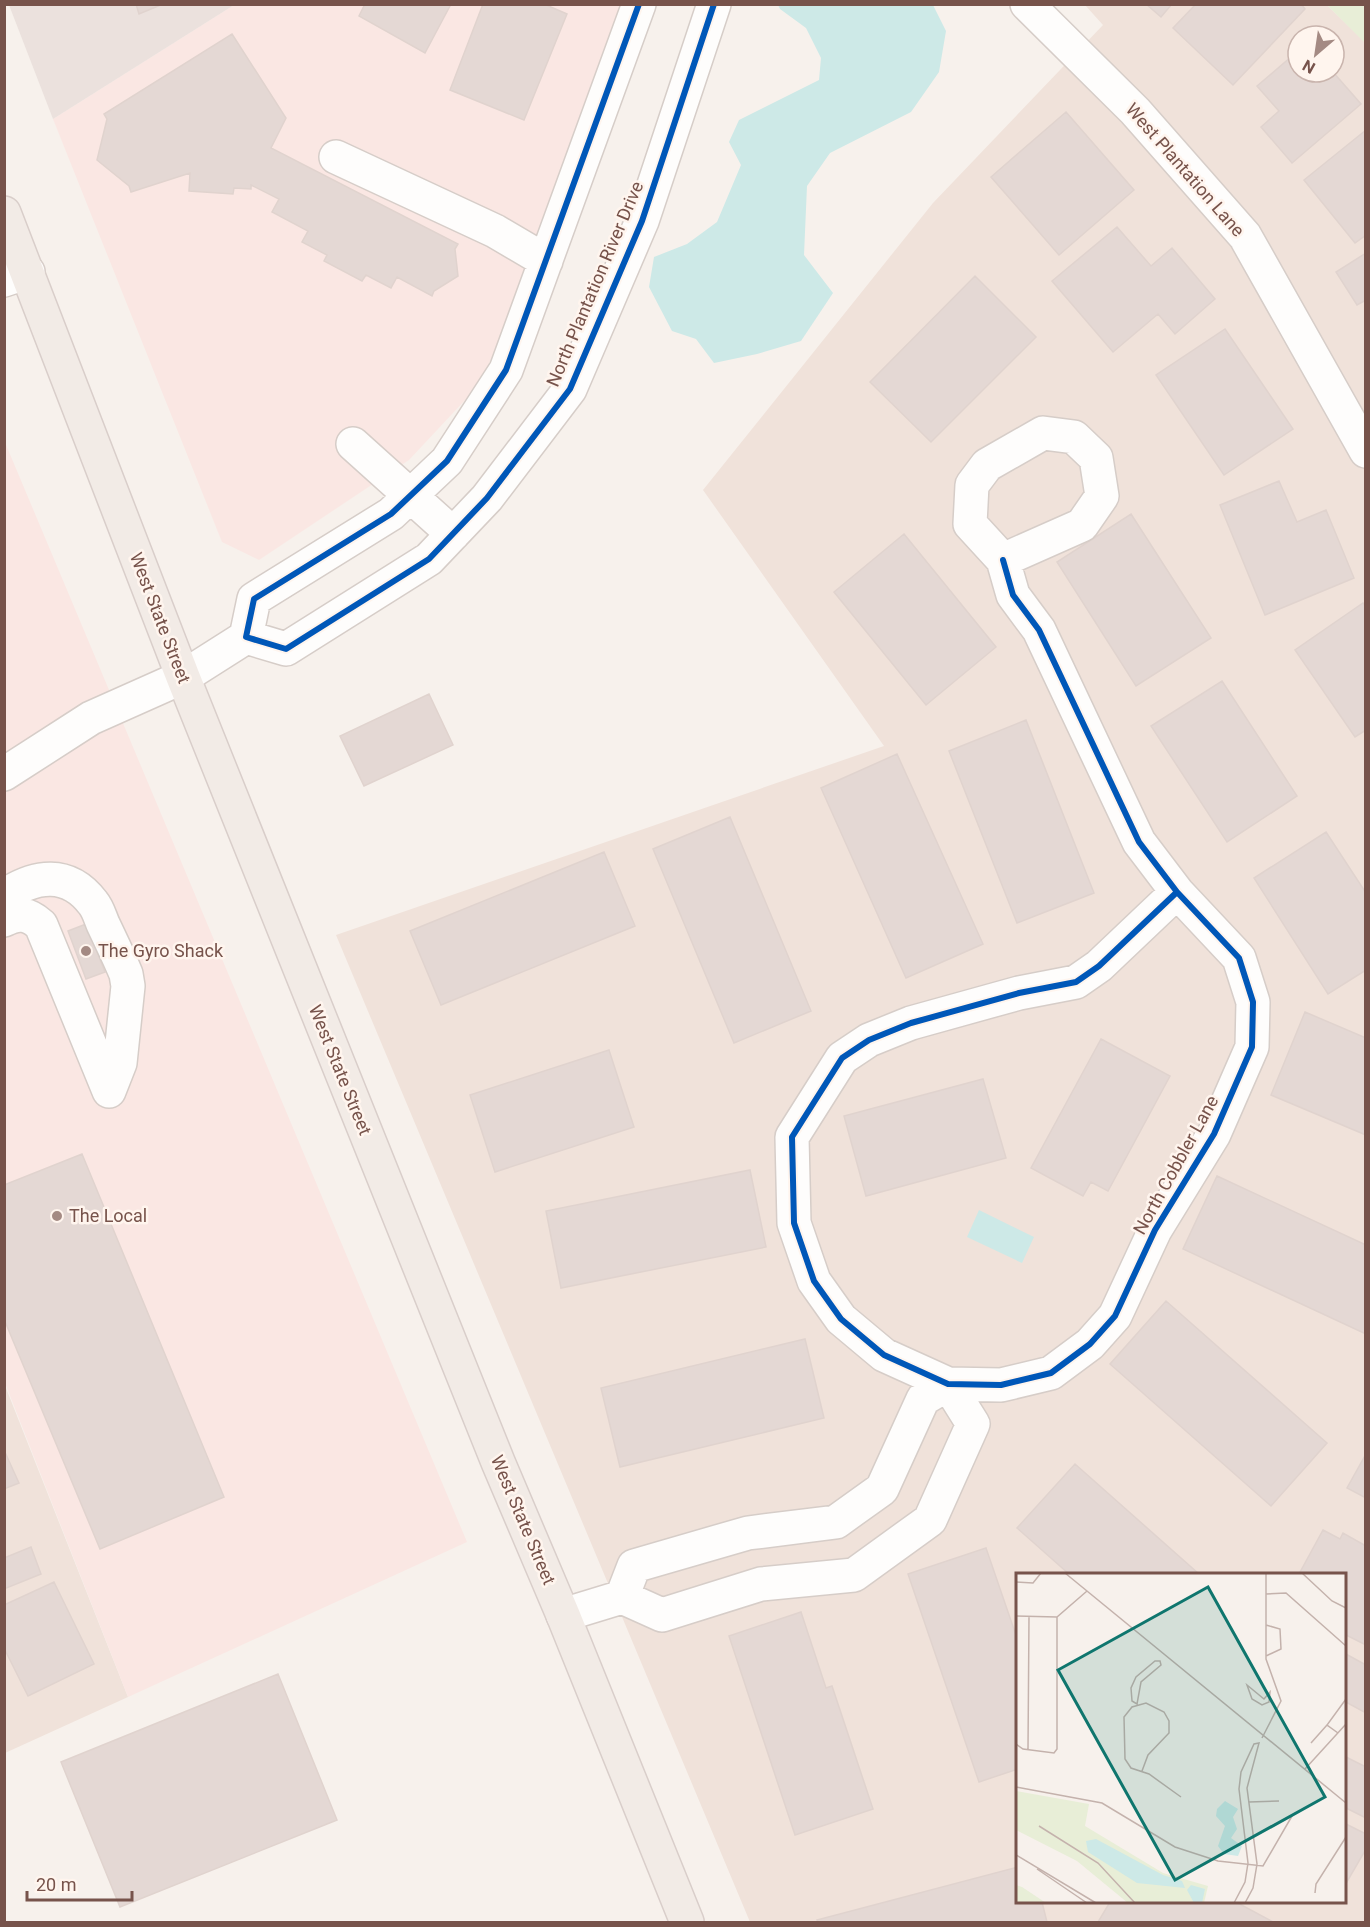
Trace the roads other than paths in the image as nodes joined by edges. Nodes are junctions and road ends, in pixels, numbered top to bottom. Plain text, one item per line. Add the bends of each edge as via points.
1 (639, 4) edge
2 (714, 4) edge
3 (1027, 4) edge
4 (336, 157) dead end
5 (4, 213) edge
6 (546, 261) junction
7 (16, 277) edge
8 (353, 444) dead end
9 (1365, 451) edge
10 (410, 496) junction
11 (453, 534) junction
12 (1003, 560) dead end
13 (246, 637) junction
14 (183, 677) junction
15 (4, 774) edge
16 (1177, 892) junction
17 (4, 896) edge
18 (4, 920) edge
19 (948, 1384) junction
20 (622, 1598) junction
21 (563, 1615) junction
22 (687, 1923) edge

1 - 6 street
2 - 11 street, North Plantation River Drive via 642,221 570,389 487,498
3 - 9 street, West Plantation Lane via 1135,111 1245,236
4 - 6 street via 495,231
5 - 7 main road, West State Street
6 - 10 street via 506,370 447,461
7 - 14 main road, West State Street
8 - 10 street
10 - 11 street
10 - 13 street via 391,514 254,599
11 - 13 street, North Plantation River Drive via 429,559 286,650
12 - 16 street, North Cobbler Lane via 1013,595 1039,630 1138,842
13 - 14 street
14 - 15 street via 91,718
14 - 21 main road, West State Street via 493,1451
16 - 19 street, North Cobbler Lane via 1239,958 1253,1002 1252,1047 1214,1134 1155,1230 1115,1316 1090,1344 1051,1373 1001,1385
16 - 19 street, North Cobbler Lane via 1099,966 1076,982 1019,993 911,1023 869,1040 842,1058 792,1137 794,1223 814,1281 840,1319 884,1355
17 - 18 street via 19,886 42,879 64,880 94,904 128,986 120,1062 109,1091 41,925 31,916 20,914
19 - 20 street via 923,1399 882,1489 836,1522 748,1533 634,1566
19 - 20 street via 973,1424 930,1520 854,1575 761,1584 662,1615
20 - 21 street
21 - 22 main road, West State Street

